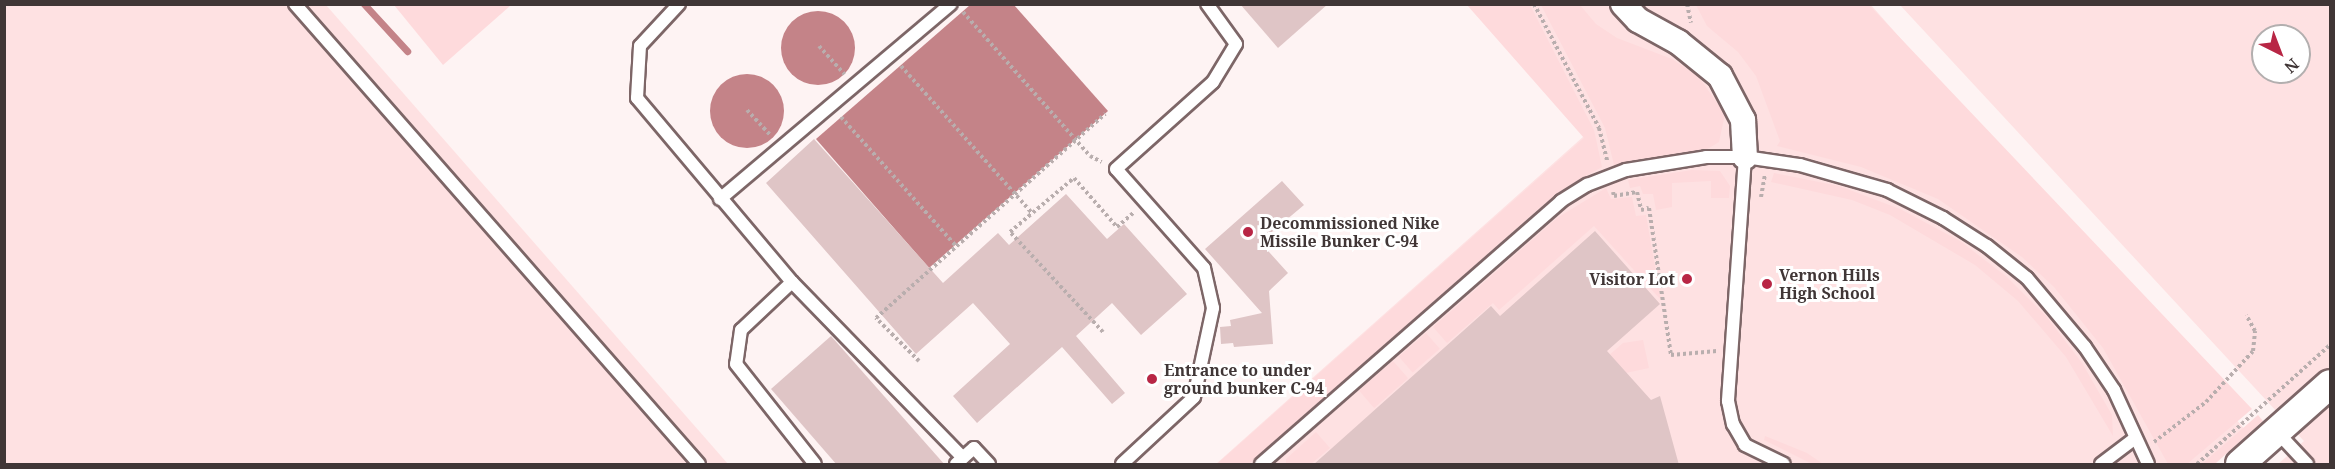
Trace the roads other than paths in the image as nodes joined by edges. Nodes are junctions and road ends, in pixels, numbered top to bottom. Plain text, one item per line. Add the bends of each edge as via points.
1 (295, 4) edge
2 (679, 4) edge
3 (951, 4) edge
4 (1207, 4) edge
5 (1623, 4) edge
6 (1745, 156) junction
7 (720, 200) junction
8 (792, 282) junction
9 (2331, 384) edge
10 (2277, 432) junction
11 (2134, 439) junction
12 (959, 461) edge
13 (699, 465) edge
14 (815, 465) edge
15 (989, 465) edge
16 (1122, 465) edge
17 (1262, 465) edge
18 (1784, 465) edge
19 (2101, 465) edge
20 (2148, 465) edge
21 (2240, 465) edge
22 (2307, 465) edge

1 - 13 lane
2 - 7 lane via 640,46 637,98
3 - 7 lane
4 - 16 lane via 1236,44 1214,82 1116,169 1204,268 1212,308 1194,397
5 - 6 street via 1638,20 1678,42 1720,76 1743,120
6 - 11 lane via 1800,165 1887,190 1987,246 2027,278 2085,346 2114,390
6 - 17 lane via 1654,164 1610,176 1554,207
6 - 18 lane via 1730,412 1745,444
7 - 8 lane
8 - 12 lane
8 - 14 lane via 741,330 736,364
9 - 10 street
10 - 21 street
10 - 22 lane
11 - 19 lane
11 - 20 lane
12 - 15 lane via 974,448

